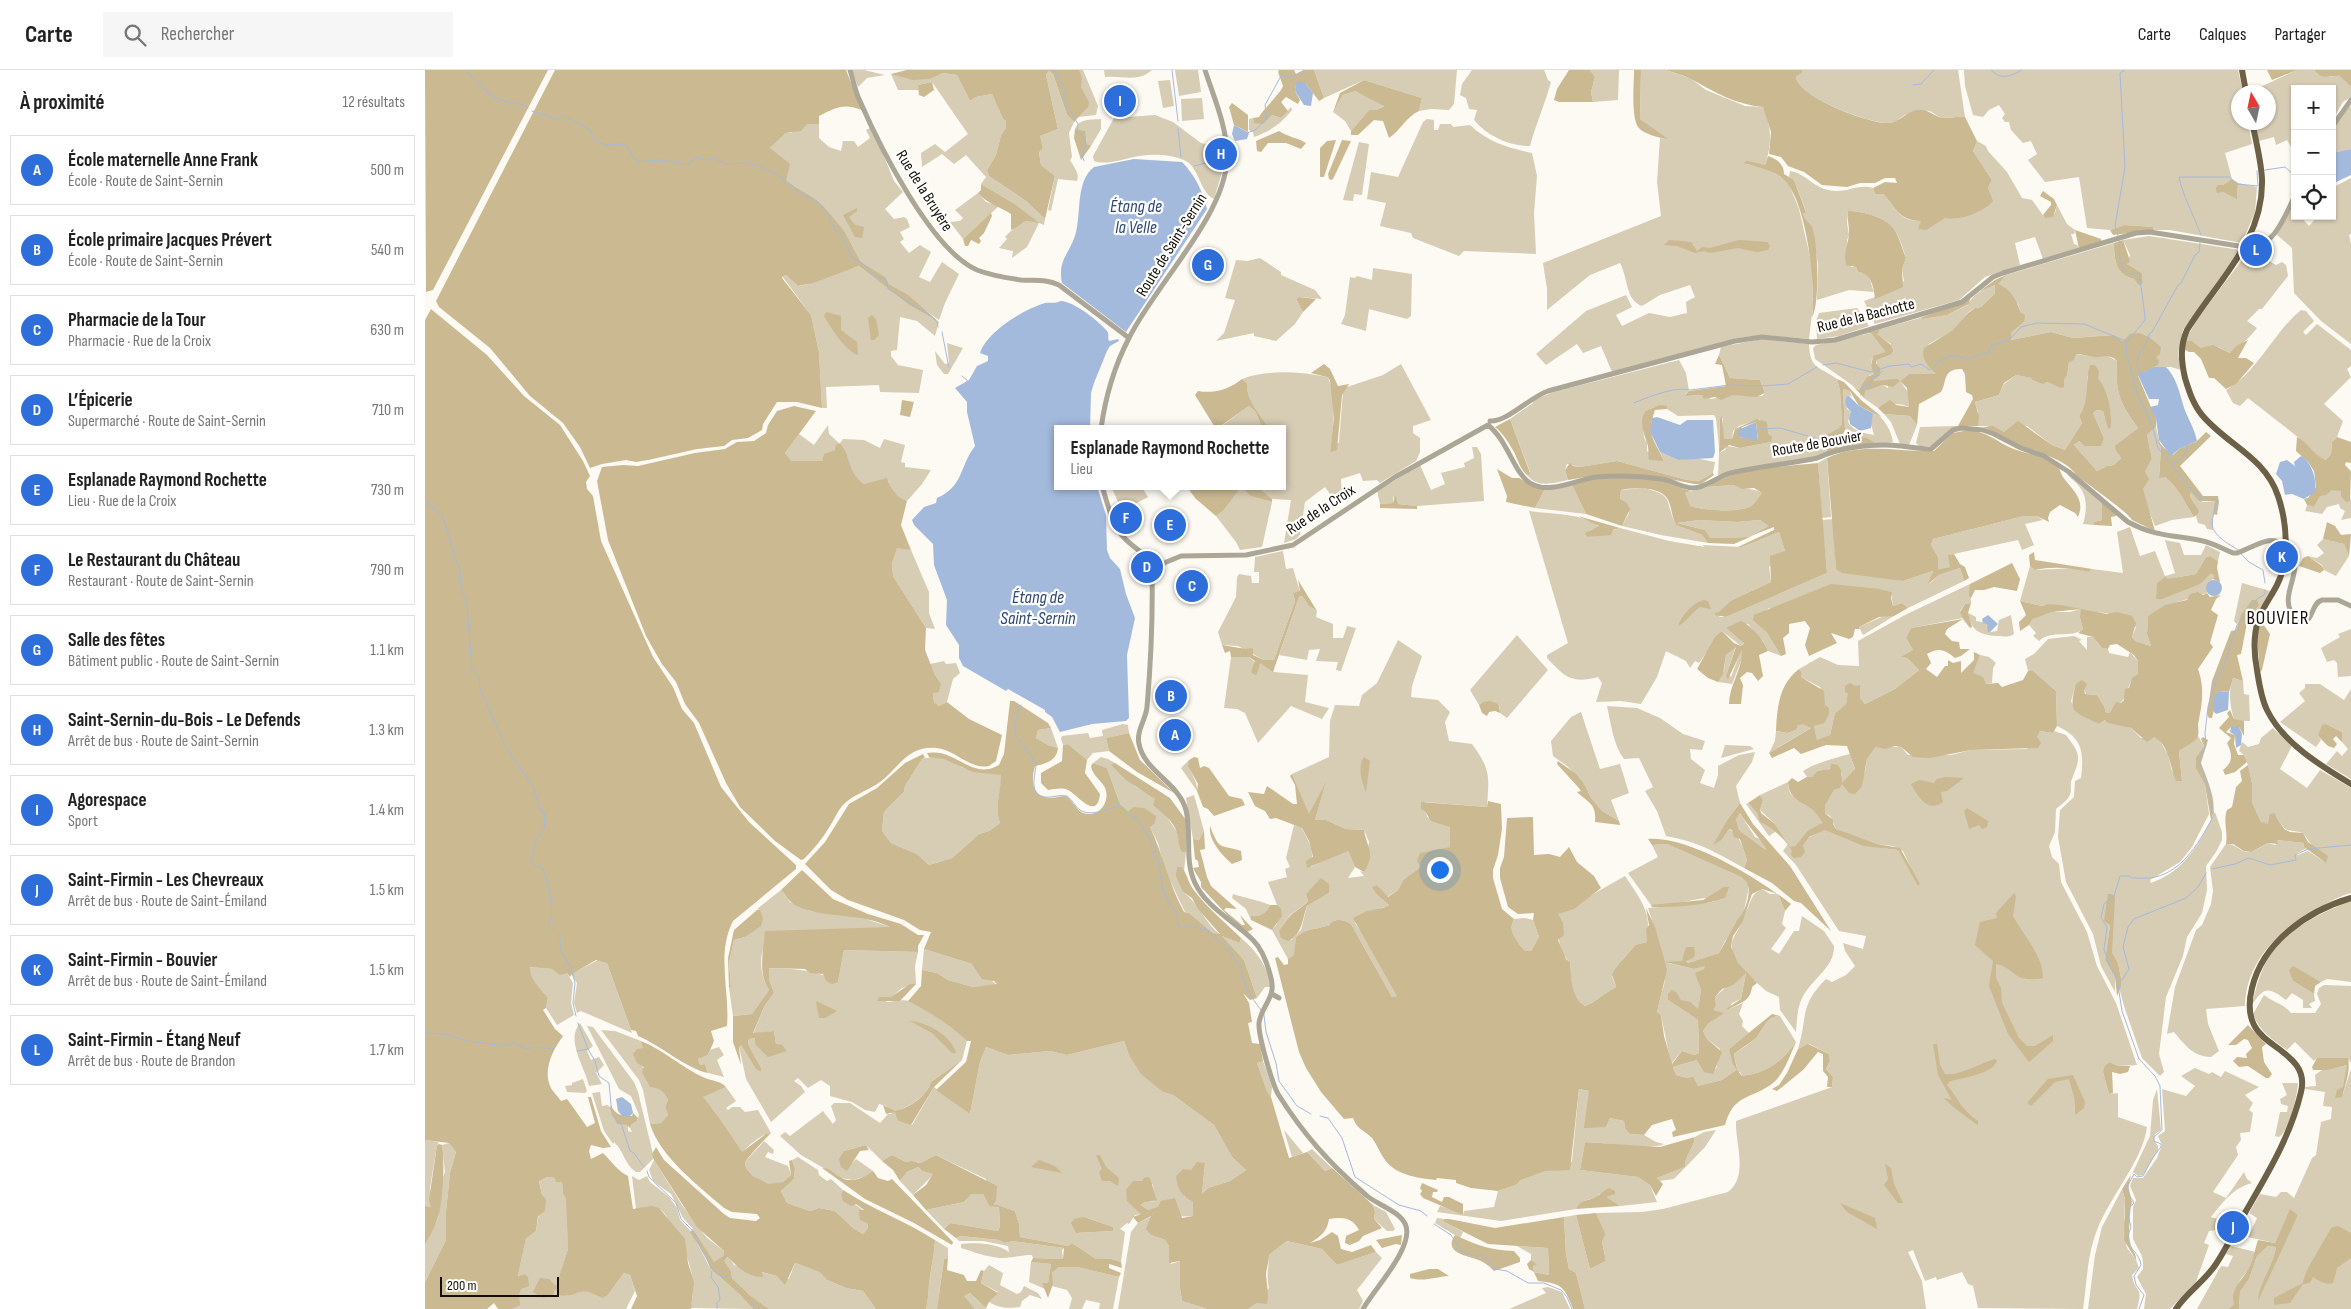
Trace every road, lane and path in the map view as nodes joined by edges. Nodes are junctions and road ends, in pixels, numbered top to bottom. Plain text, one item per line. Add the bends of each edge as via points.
1 (850, 70) edge
2 (1205, 70) edge
3 (2242, 70) edge
4 (2245, 85) edge
5 (2351, 100) edge
6 (2336, 121) edge
7 (2253, 130) edge
8 (2291, 202) edge
9 (2245, 248) junction
10 (1129, 338) junction
11 (1489, 423) junction
12 (1102, 425) edge
13 (1103, 490) edge
14 (2287, 551) junction
15 (1152, 568) junction
16 (2351, 606) edge
17 (2351, 784) edge
18 (2351, 898) edge
19 (1272, 994) junction
20 (1279, 998) dead end
21 (1363, 1309) edge
22 (2176, 1309) edge

1 - 10 street, Rue de la Bruyère via 859,99 898,178 945,247 969,266 983,272 1021,280 1050,281 1067,290
2 - 10 street, Route de Saint-Sernin via 1225,138 1224,178 1218,196 1193,240
3 - 4 main road
5 - 6 street
7 - 9 main road via 2262,190 2258,216
8 - 9 street via 2273,235 2256,247
9 - 11 street, Rue de la Bachotte via 2150,232 2121,237 1993,277 1962,302 1835,340 1812,342 1762,337 1735,341 1548,391
9 - 14 main road via 2187,330 2181,358 2189,391 2201,414 2256,460 2271,479 2280,503
10 - 12 street, Route de Saint-Sernin
11 - 14 street, Route de Bouvier via 1525,479 1543,487 1609,476 1661,479 1683,487 1699,487 1730,473 1817,458 1839,450 1898,446 1931,449 1953,430 1983,430 2044,456 2137,527 2163,536 2205,541 2239,552 2274,541
11 - 15 street, Rue de la Croix via 1395,477 1293,545 1246,555 1183,556
13 - 15 street via 1118,530 1147,557
14 - 16 street via 2295,562 2287,592 2291,612 2297,620 2305,622 2309,619 2315,604 2321,600 2338,600
14 - 17 main road via 2282,573 2262,612 2255,634 2255,660 2263,700 2272,719 2287,737 2329,771
15 - 19 street via 1151,660 1139,746 1147,761 1178,792 1185,805 1190,870 1197,886 1257,945 1271,976
18 - 22 main road via 2332,905 2289,931 2273,946 2259,968 2249,1004 2251,1018 2262,1035 2295,1063 2301,1076 2302,1091 2280,1153 2216,1264
19 - 20 street
19 - 21 street via 1259,1025 1277,1091 1307,1138 1323,1156 1368,1196 1399,1216 1406,1228 1400,1253

